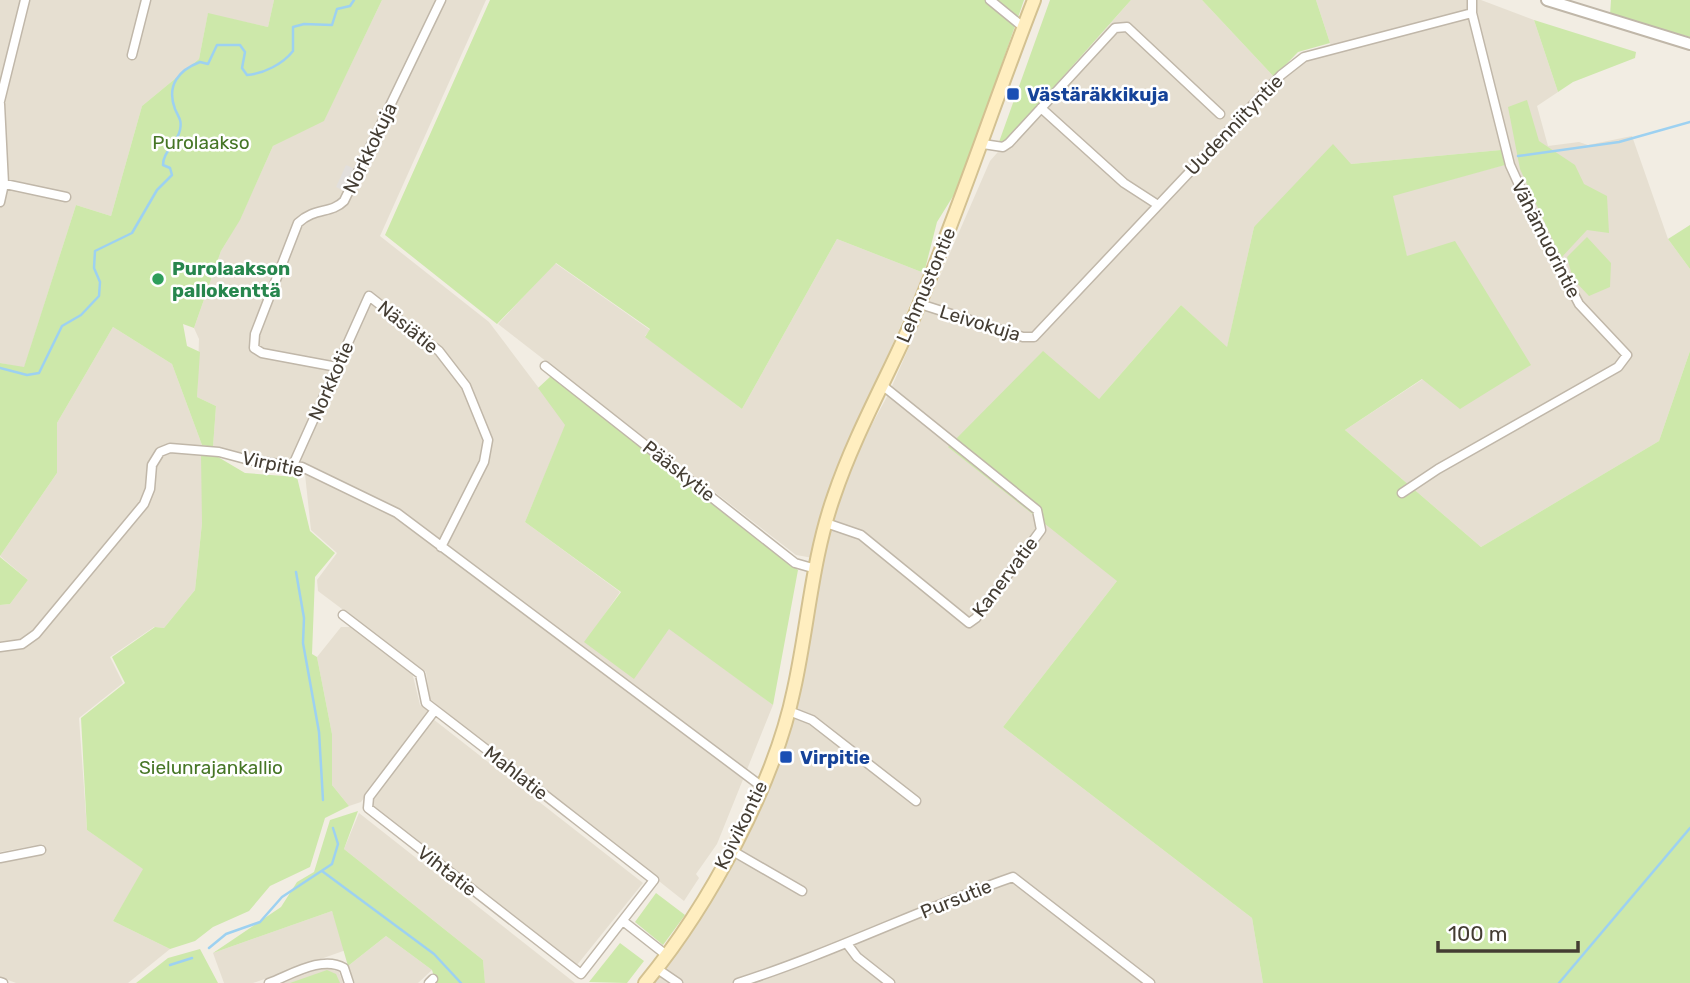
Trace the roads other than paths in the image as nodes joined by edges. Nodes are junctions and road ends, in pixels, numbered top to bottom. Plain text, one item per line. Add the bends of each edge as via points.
1 (25, 0) edge
2 (146, 0) edge
3 (442, 0) edge
4 (990, 0) edge
5 (1034, 0) edge
6 (1472, 0) edge
7 (1547, 0) edge
8 (1472, 13) junction
9 (1023, 27) junction
10 (1690, 44) edge
11 (132, 55) dead end
12 (0, 103) edge
13 (1041, 108) junction
14 (1220, 114) dead end
15 (983, 144) junction
16 (2, 183) edge
17 (66, 197) dead end
18 (0, 202) edge
19 (1157, 205) junction
20 (369, 296) joint
21 (920, 304) junction
22 (1040, 332) joint
23 (545, 366) dead end
24 (337, 367) junction
25 (882, 385) junction
26 (293, 465) junction
27 (1402, 493) dead end
28 (826, 523) junction
29 (441, 547) junction
30 (816, 569) junction
31 (343, 615) dead end
32 (0, 647) edge
33 (435, 710) junction
34 (789, 711) junction
35 (761, 786) junction
36 (916, 801) dead end
37 (40, 850) dead end
38 (731, 850) junction
39 (0, 858) edge
40 (802, 891) dead end
41 (622, 921) junction
42 (613, 933) joint
43 (848, 945) junction
44 (666, 954) junction
45 (656, 968) junction
46 (269, 983) edge
47 (349, 983) edge
48 (645, 983) edge
49 (678, 983) edge
50 (738, 983) edge
51 (890, 983) edge
52 (1150, 983) edge

1 - 12 street
2 - 11 street
3 - 24 street, Norkkokuja via 344,201 337,208 309,213 298,223 255,334 254,348 262,353
4 - 9 street
5 - 9 main road, Lehmustontie
6 - 8 street
7 - 10 street
8 - 19 street, Uudenniityntie via 1304,57 1280,75
8 - 27 street, Vähämuorintie via 1510,165 1579,304 1627,355 1618,367
9 - 15 main road, Lehmustontie
12 - 16 street
13 - 14 street via 1115,28 1127,27
13 - 15 street via 1003,147
13 - 19 street via 1124,183
15 - 21 main road, Lehmustontie
16 - 17 street
16 - 18 street
19 - 22 street, Uudenniityntie
20 - 24 street, Norkkotie
20 - 29 street, Näsiätie via 439,351 466,386 488,440 484,462
21 - 22 street, Leivokuja via 1023,337
21 - 25 main road, Lehmustontie
23 - 30 street, Pääskytie via 791,560
24 - 26 street, Norkkotie
25 - 28 main road, Lehmustontie via 852,447
25 - 28 street, Kanervatie via 1037,510 1041,530 969,623 861,535
26 - 29 street, Virpitie via 397,513
26 - 32 street, Virpitie via 189,448 160,452 152,465 144,504 36,634 22,644
28 - 30 main road, Lehmustontie
29 - 35 street, Virpitie
30 - 34 main road, Koivikontie
31 - 33 street, Mahlatie via 420,674 426,704
33 - 41 street, Mahlatie via 657,882
33 - 42 street, Vihtatie via 369,797 370,811 581,974
34 - 35 main road, Koivikontie
34 - 36 street via 812,720
35 - 38 main road, Koivikontie
37 - 39 street
38 - 40 street
38 - 44 main road, Koivikontie
41 - 42 street, Mahlatie
41 - 44 street
43 - 50 street, Pursutie
43 - 51 street
43 - 52 street, Pursutie via 1013,877
44 - 45 main road, Koivikontie
45 - 48 main road, Koivikontie
45 - 49 street
46 - 47 street via 334,963 344,968

